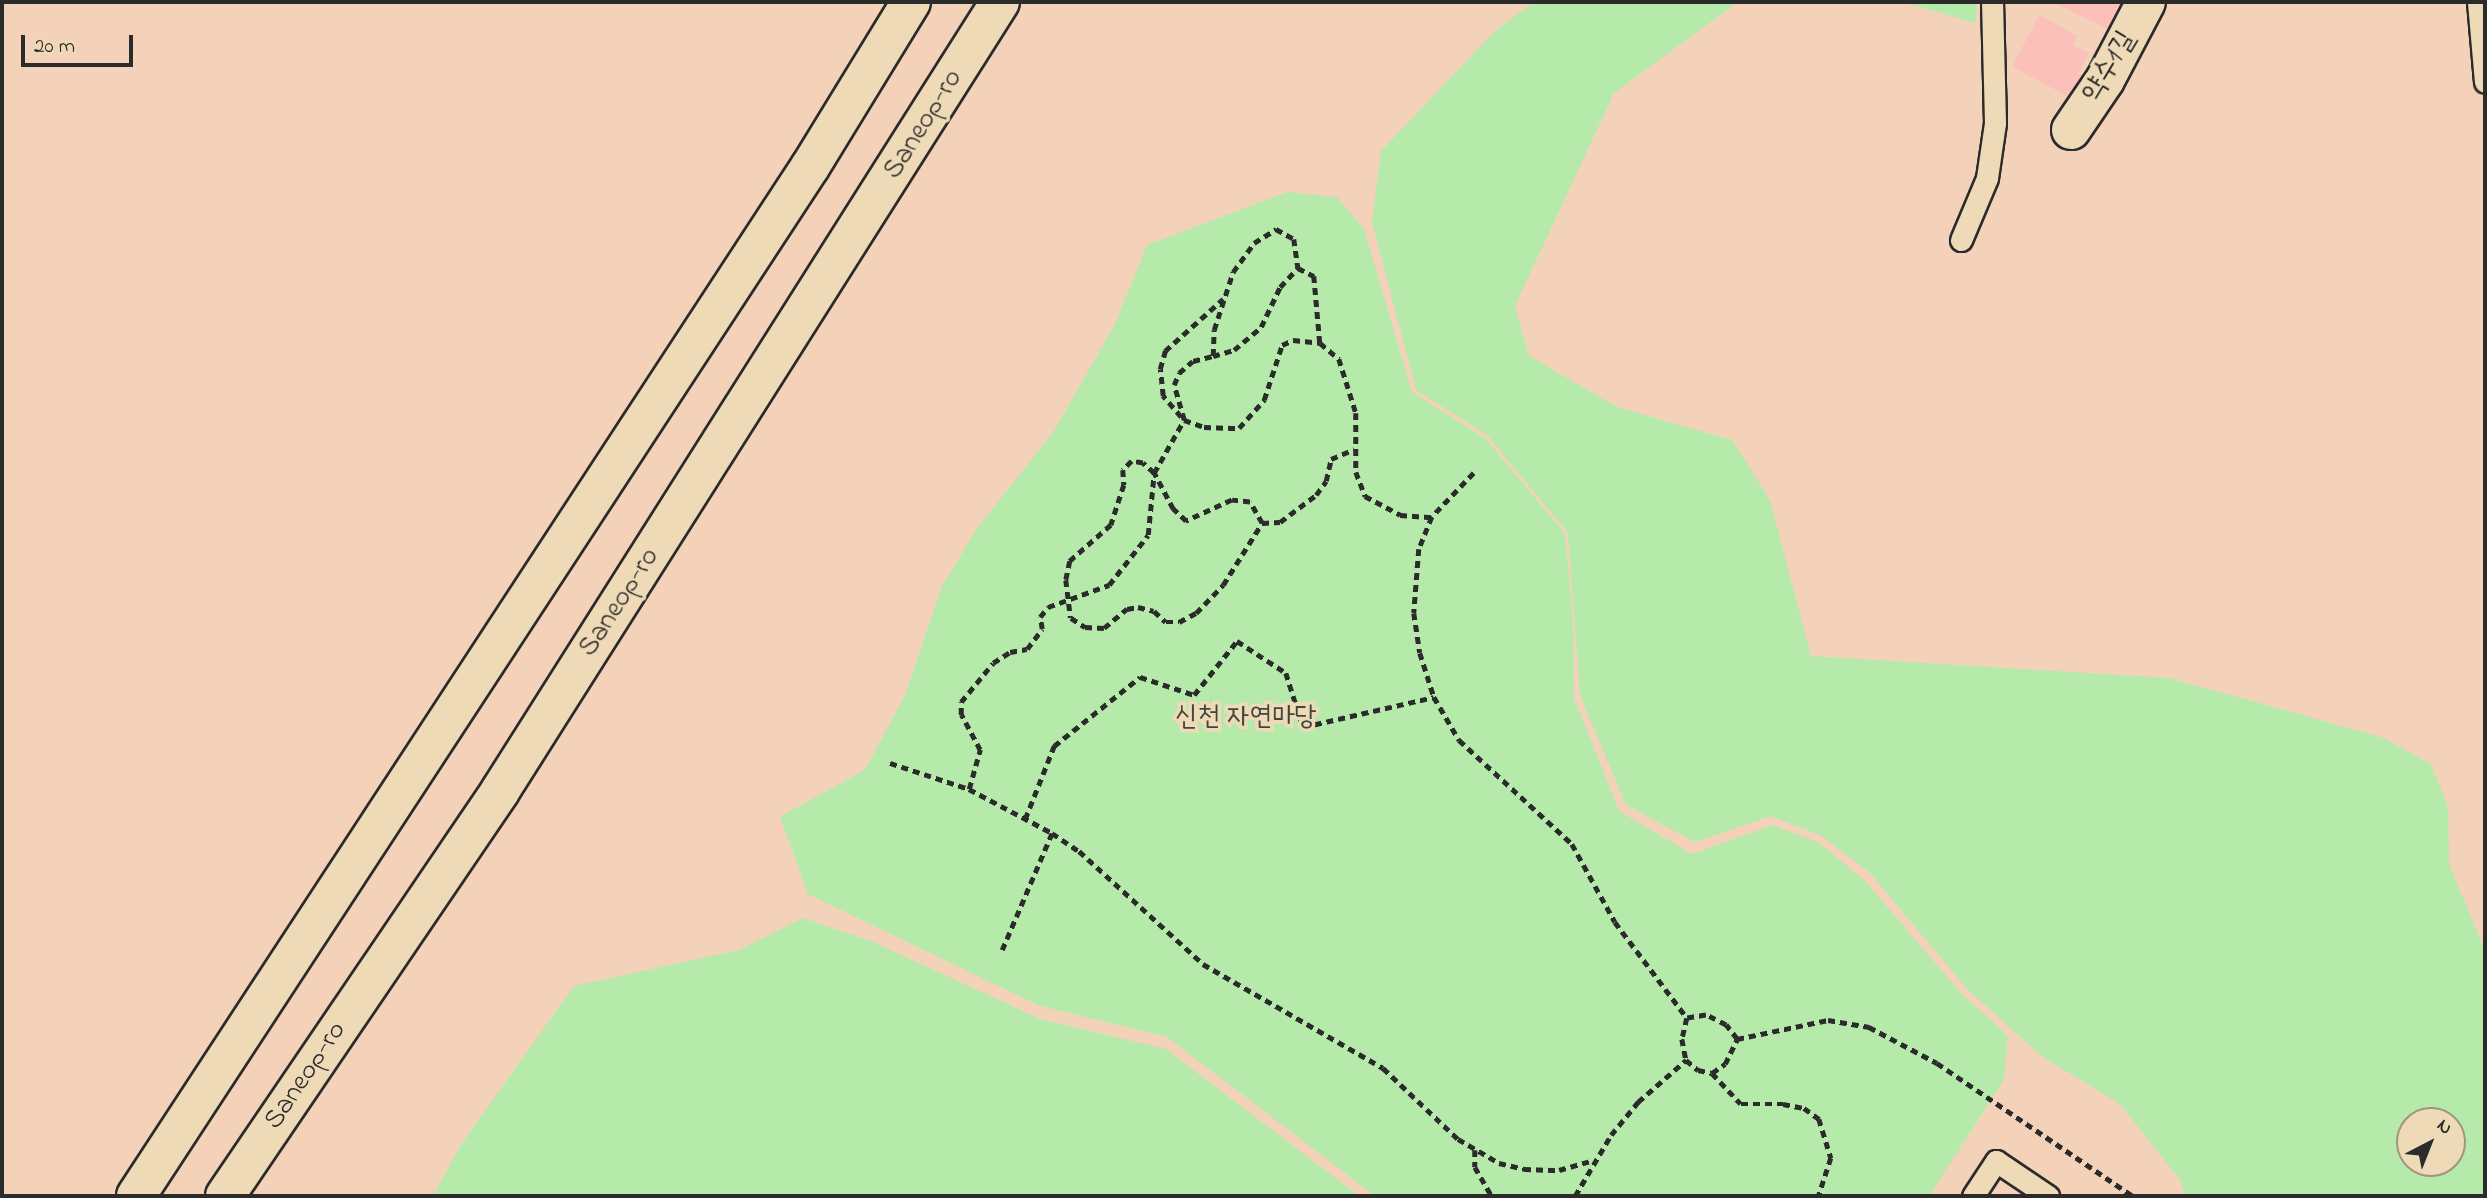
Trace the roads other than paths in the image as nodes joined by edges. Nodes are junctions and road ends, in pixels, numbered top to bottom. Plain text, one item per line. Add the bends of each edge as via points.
1 (911, 2) edge
2 (1000, 2) edge
3 (1992, 2) edge
4 (2146, 2) edge
5 (2478, 2) edge
6 (2485, 82) edge
7 (2071, 130) dead end
8 (1961, 240) dead end
9 (136, 1196) edge
10 (225, 1196) edge
11 (1973, 1196) edge
12 (2048, 1196) edge

1 - 9 main road via 780,214
2 - 10 main road, Saneop-ro via 500,790
3 - 8 lane via 1994,123 1987,178
4 - 7 main road, 약수1길 via 2105,80
5 - 6 lane
11 - 12 lane via 1996,1161

